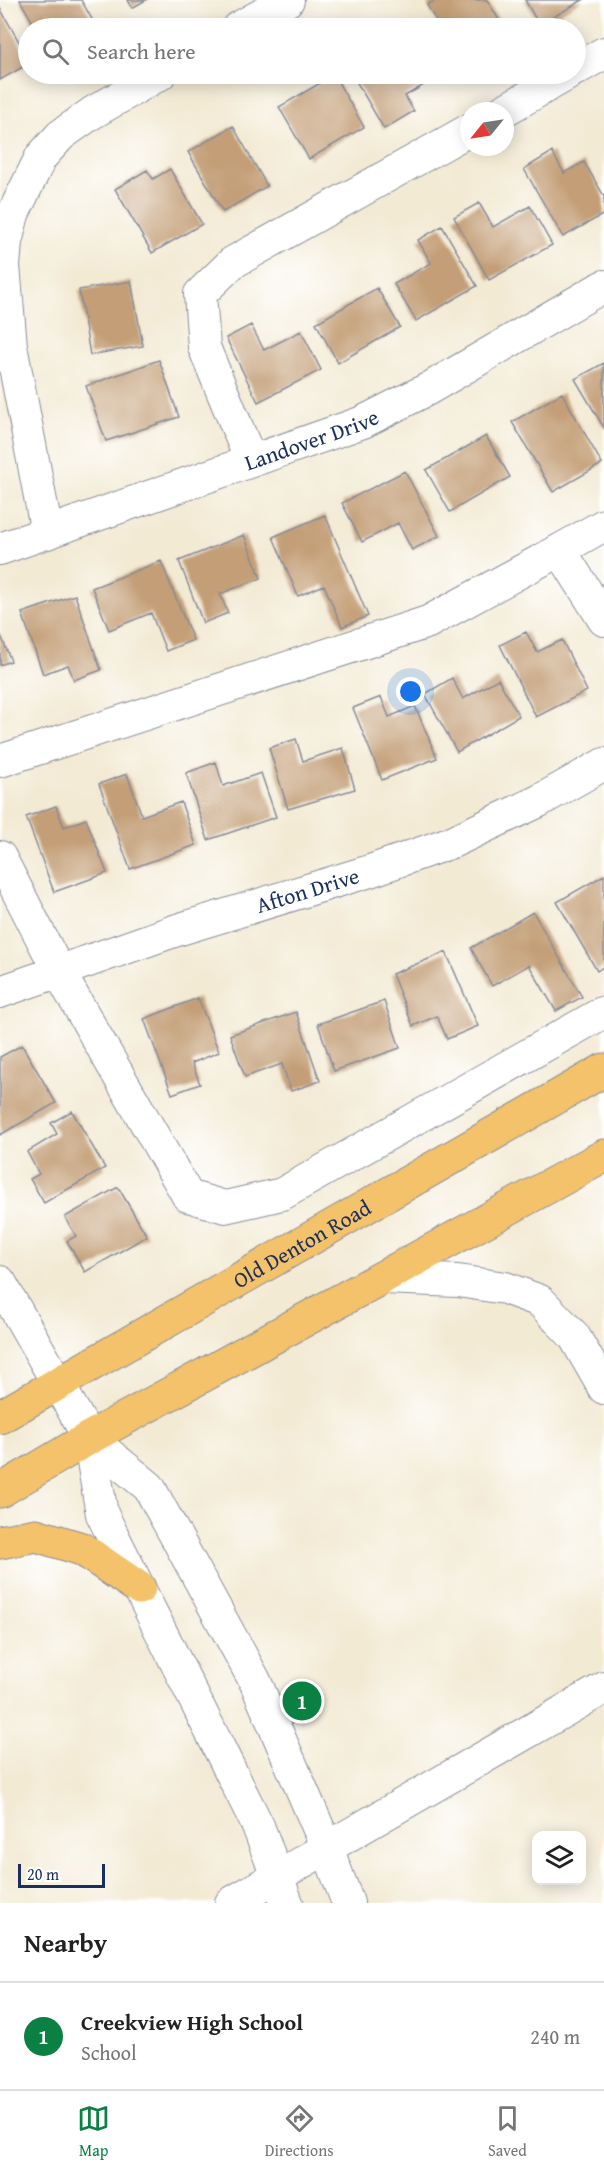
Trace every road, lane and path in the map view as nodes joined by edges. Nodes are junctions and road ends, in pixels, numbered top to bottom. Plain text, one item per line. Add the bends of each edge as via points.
1 (288, 0) edge
2 (256, 18) edge
3 (604, 53) edge
4 (586, 63) edge
5 (143, 84) edge
6 (550, 84) edge
7 (514, 105) edge
8 (460, 135) edge
9 (604, 286) edge
10 (251, 461) junction
11 (604, 525) edge
12 (47, 533) junction
13 (0, 549) edge
14 (560, 550) junction
15 (604, 621) edge
16 (0, 761) edge
17 (604, 764) edge
18 (0, 856) edge
19 (59, 972) junction
20 (0, 992) edge
21 (604, 1012) edge
22 (604, 1070) edge
23 (604, 1156) edge
24 (383, 1278) junction
25 (0, 1282) edge
26 (59, 1384) junction
27 (604, 1388) edge
28 (0, 1417) edge
29 (89, 1438) junction
30 (0, 1491) edge
31 (0, 1542) edge
32 (139, 1588) junction
33 (604, 1688) edge
34 (327, 1848) junction
35 (282, 1890) edge
36 (231, 1903) edge
37 (348, 1903) edge

1 - 2 street
3 - 4 street
5 - 12 street via 92,113 61,135 41,156 13,214 6,242 4,266 11,346
6 - 7 street
8 - 10 street via 232,263 200,294 204,347
9 - 10 street, Landover Drive via 428,389 363,422
10 - 12 street, Landover Drive
11 - 14 street
12 - 13 street, Landover Drive
14 - 15 street
14 - 16 street via 428,622
17 - 19 street, Afton Drive via 539,801 452,842
18 - 19 street
19 - 20 street, Afton Drive
19 - 21 street via 188,1196 225,1207 282,1194
22 - 26 main road, Old Denton Road
23 - 24 main road
24 - 27 street via 458,1281 505,1288 540,1301 574,1336
24 - 29 main road
25 - 26 street
26 - 28 main road, Old Denton Road
26 - 29 street
29 - 30 main road
29 - 32 street via 102,1514
29 - 34 street via 149,1487 255,1681
31 - 32 main road via 36,1535 82,1550
32 - 35 street via 258,1826
33 - 34 street
34 - 35 street
34 - 37 street
35 - 36 street

